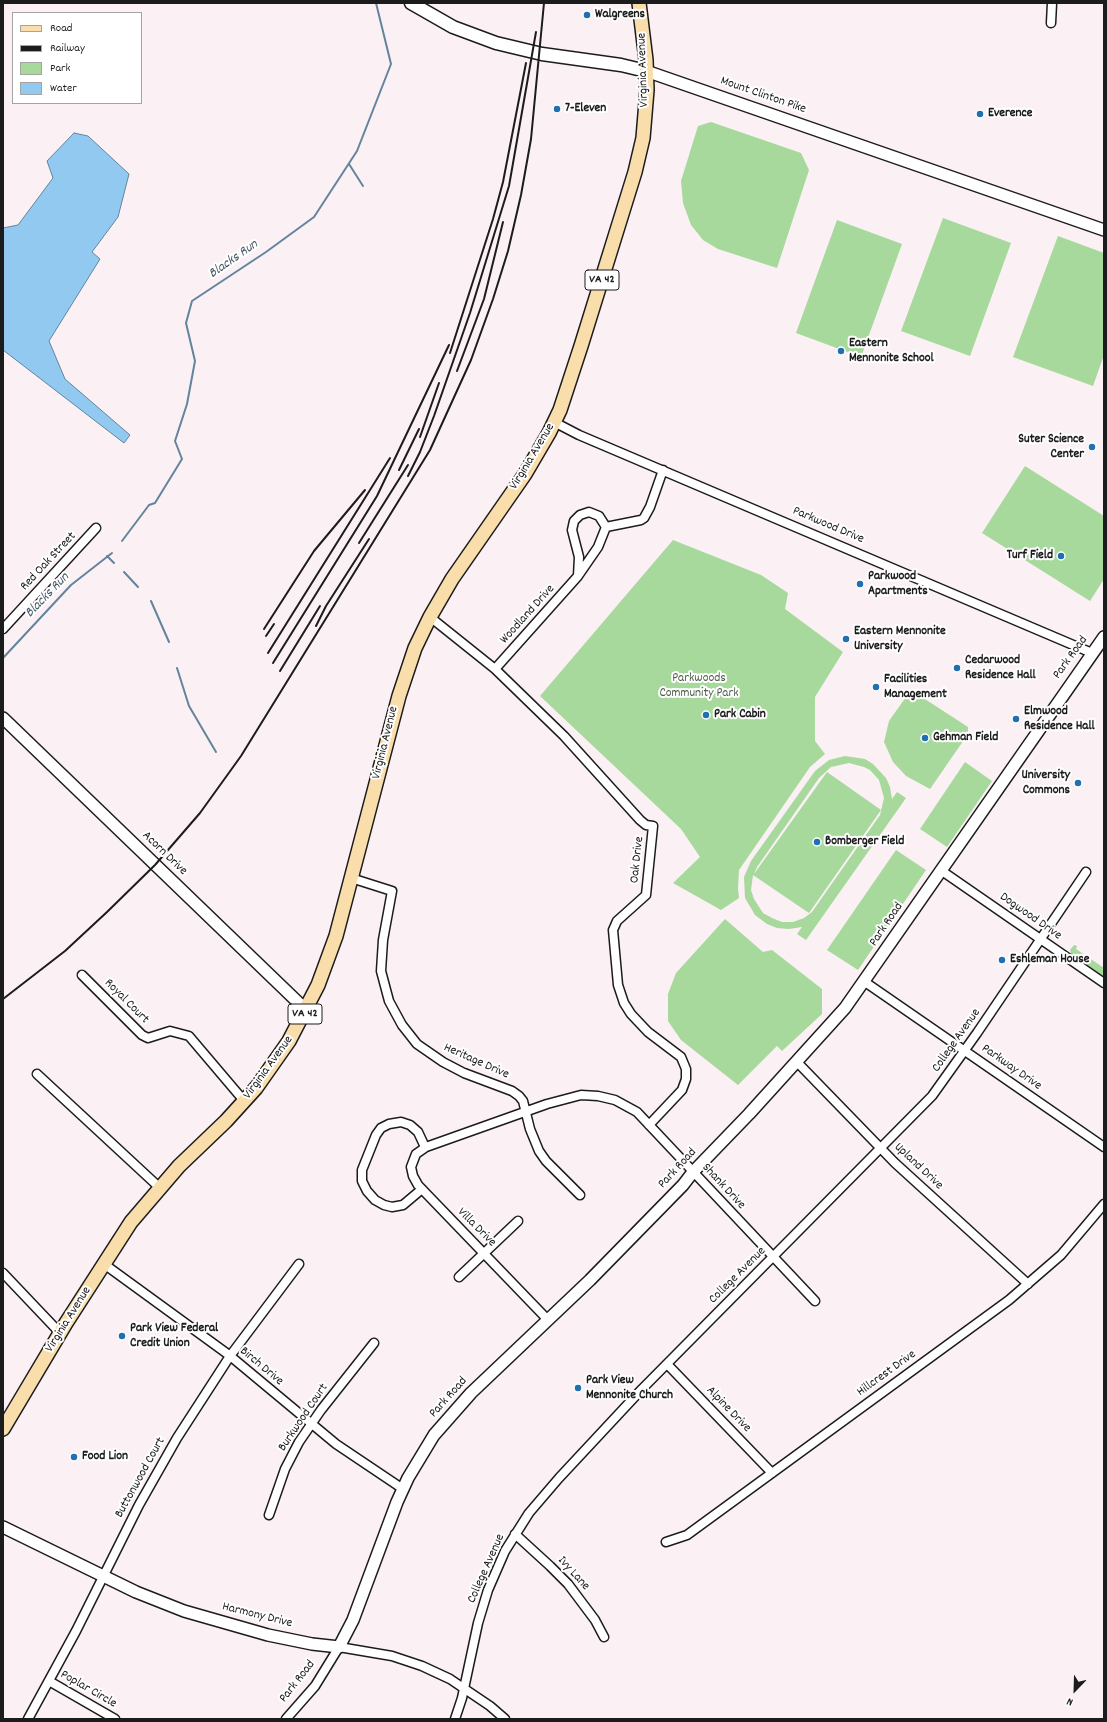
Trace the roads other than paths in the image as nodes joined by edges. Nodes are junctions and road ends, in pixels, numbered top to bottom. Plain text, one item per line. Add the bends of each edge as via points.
1 (411, 3) edge
2 (639, 3) edge
3 (1052, 3) edge
4 (1051, 23) dead end
5 (646, 71) junction
6 (1104, 230) edge
7 (554, 422) junction
8 (663, 470) junction
9 (606, 527) junction
10 (96, 528) dead end
11 (578, 576) junction
12 (430, 617) junction
13 (3, 629) edge
14 (1104, 637) edge
15 (1092, 653) junction
16 (495, 669) junction
17 (3, 718) edge
18 (942, 871) junction
19 (1086, 872) dead end
20 (351, 878) junction
21 (1040, 939) junction
22 (82, 975) dead end
23 (865, 982) junction
24 (1104, 983) edge
25 (306, 1010) junction
26 (964, 1051) junction
27 (797, 1062) junction
28 (37, 1074) dead end
29 (244, 1102) junction
30 (526, 1111) junction
31 (649, 1125) junction
32 (1104, 1147) edge
33 (425, 1148) junction
34 (881, 1149) junction
35 (693, 1172) junction
36 (160, 1188) junction
37 (422, 1189) junction
38 (580, 1195) dead end
39 (1104, 1204) edge
40 (518, 1221) dead end
41 (485, 1253) junction
42 (774, 1257) junction
43 (104, 1264) junction
44 (299, 1264) dead end
45 (3, 1273) edge
46 (459, 1277) dead end
47 (1028, 1284) junction
48 (815, 1301) dead end
49 (548, 1320) junction
50 (60, 1333) junction
51 (374, 1343) dead end
52 (230, 1356) junction
53 (667, 1364) junction
54 (311, 1424) junction
55 (3, 1429) edge
56 (772, 1473) junction
57 (403, 1489) junction
58 (269, 1515) dead end
59 (3, 1527) edge
60 (515, 1534) junction
61 (666, 1542) dead end
62 (103, 1576) junction
63 (604, 1637) dead end
64 (339, 1647) junction
65 (49, 1682) junction
66 (464, 1688) junction
67 (28, 1719) edge
68 (115, 1719) edge
69 (286, 1719) edge
70 (455, 1719) edge
71 (505, 1719) edge

1 - 5 main road, Mount Clinton Pike via 453,27 496,43 542,54
2 - 5 main road, Virginia Avenue / VA 42
3 - 4 street
5 - 6 street, Mount Clinton Pike
5 - 7 main road, Virginia Avenue / VA 42 via 646,110 640,155 581,346
7 - 8 street, Parkwood Drive
7 - 12 main road, Virginia Avenue / VA 42 via 525,474 456,573
8 - 9 street via 644,518
8 - 15 street, Parkwood Drive
9 - 11 street, Woodland Drive via 598,547
9 - 11 street via 599,516 589,512 580,515 574,521 572,530 579,557
10 - 13 street, Red Oak Street
11 - 16 street, Woodland Drive
12 - 16 street, Oak Drive
12 - 20 main road, Virginia Avenue / VA 42 via 401,686
14 - 15 street, Park Road
15 - 18 street, Park Road
16 - 31 street, Oak Drive via 564,736 640,820 646,825 653,826 646,895 617,921 613,930 618,985 624,1003 648,1032 681,1057 686,1069 682,1090
17 - 25 street, Acorn Drive
18 - 21 street, Dogwood Drive
18 - 23 street, Park Road
19 - 21 street, College Avenue
20 - 25 main road, Virginia Avenue / VA 42 via 328,961
20 - 30 street, Heritage Drive via 392,891 383,940 381,971 389,1001 402,1025 417,1044 443,1062 517,1094 523,1101
21 - 24 street, Dogwood Drive
21 - 26 street, College Avenue
22 - 29 street, Royal Court via 142,1035 148,1038 170,1032 189,1036
23 - 26 street, Parkway Drive
23 - 27 street, Park Road via 835,1021
25 - 29 main road, Virginia Avenue / VA 42 via 280,1056
26 - 32 street, Parkway Drive
26 - 34 street, College Avenue via 934,1093
27 - 34 street, Upland Drive
27 - 35 street, Park Road
28 - 36 street
29 - 36 main road, Virginia Avenue / VA 42
30 - 31 street, Shank Drive via 572,1097 598,1096 628,1106
30 - 33 street, Shank Drive
30 - 38 street, Heritage Drive via 533,1138 541,1154
31 - 35 street, Shank Drive
33 - 37 street, Villa Drive via 416,1154 411,1167 414,1179
33 - 37 street via 418,1132 410,1125 399,1122 388,1124 376,1135 362,1170 362,1181 367,1191 384,1205 403,1205
34 - 42 street, College Avenue
34 - 47 street, Upland Drive
35 - 42 street, Shank Drive
35 - 49 street, Park Road via 590,1280
36 - 43 main road, Virginia Avenue / VA 42 via 131,1222
37 - 41 street, Villa Drive
39 - 47 street, Hillcrest Drive via 1061,1255
40 - 41 street
41 - 46 street
41 - 49 street, Villa Drive
42 - 48 street, Shank Drive
42 - 53 street, College Avenue
43 - 50 main road, Virginia Avenue / VA 42
43 - 52 street, Birch Drive
44 - 52 street, Buttonwood Court
45 - 50 street
47 - 56 street, Hillcrest Drive
49 - 57 street, Park Road via 455,1410 434,1435
50 - 55 main road, Virginia Avenue / VA 42
51 - 54 street, Burkwood Court
52 - 54 street, Birch Drive
52 - 62 street, Buttonwood Court via 159,1470
53 - 56 street, Alpine Drive
53 - 60 street, College Avenue via 559,1478
54 - 57 street, Birch Drive
54 - 58 street, Burkwood Court via 285,1469
56 - 61 street, Hillcrest Drive via 687,1535
57 - 64 street, Park Road via 389,1520 353,1620
59 - 62 street, Harmony Drive
60 - 63 street, Ivy Lane via 568,1584 595,1620
60 - 66 street, College Avenue via 500,1562 483,1604
62 - 64 street, Harmony Drive via 150,1598 214,1620 268,1635
62 - 65 street, Buttonwood Court
64 - 66 street, Harmony Drive via 406,1660 450,1679
64 - 69 street, Park Road via 315,1686
65 - 67 street, Buttonwood Court
65 - 68 street, Poplar Circle
66 - 70 street, College Avenue
66 - 71 street, Harmony Drive

